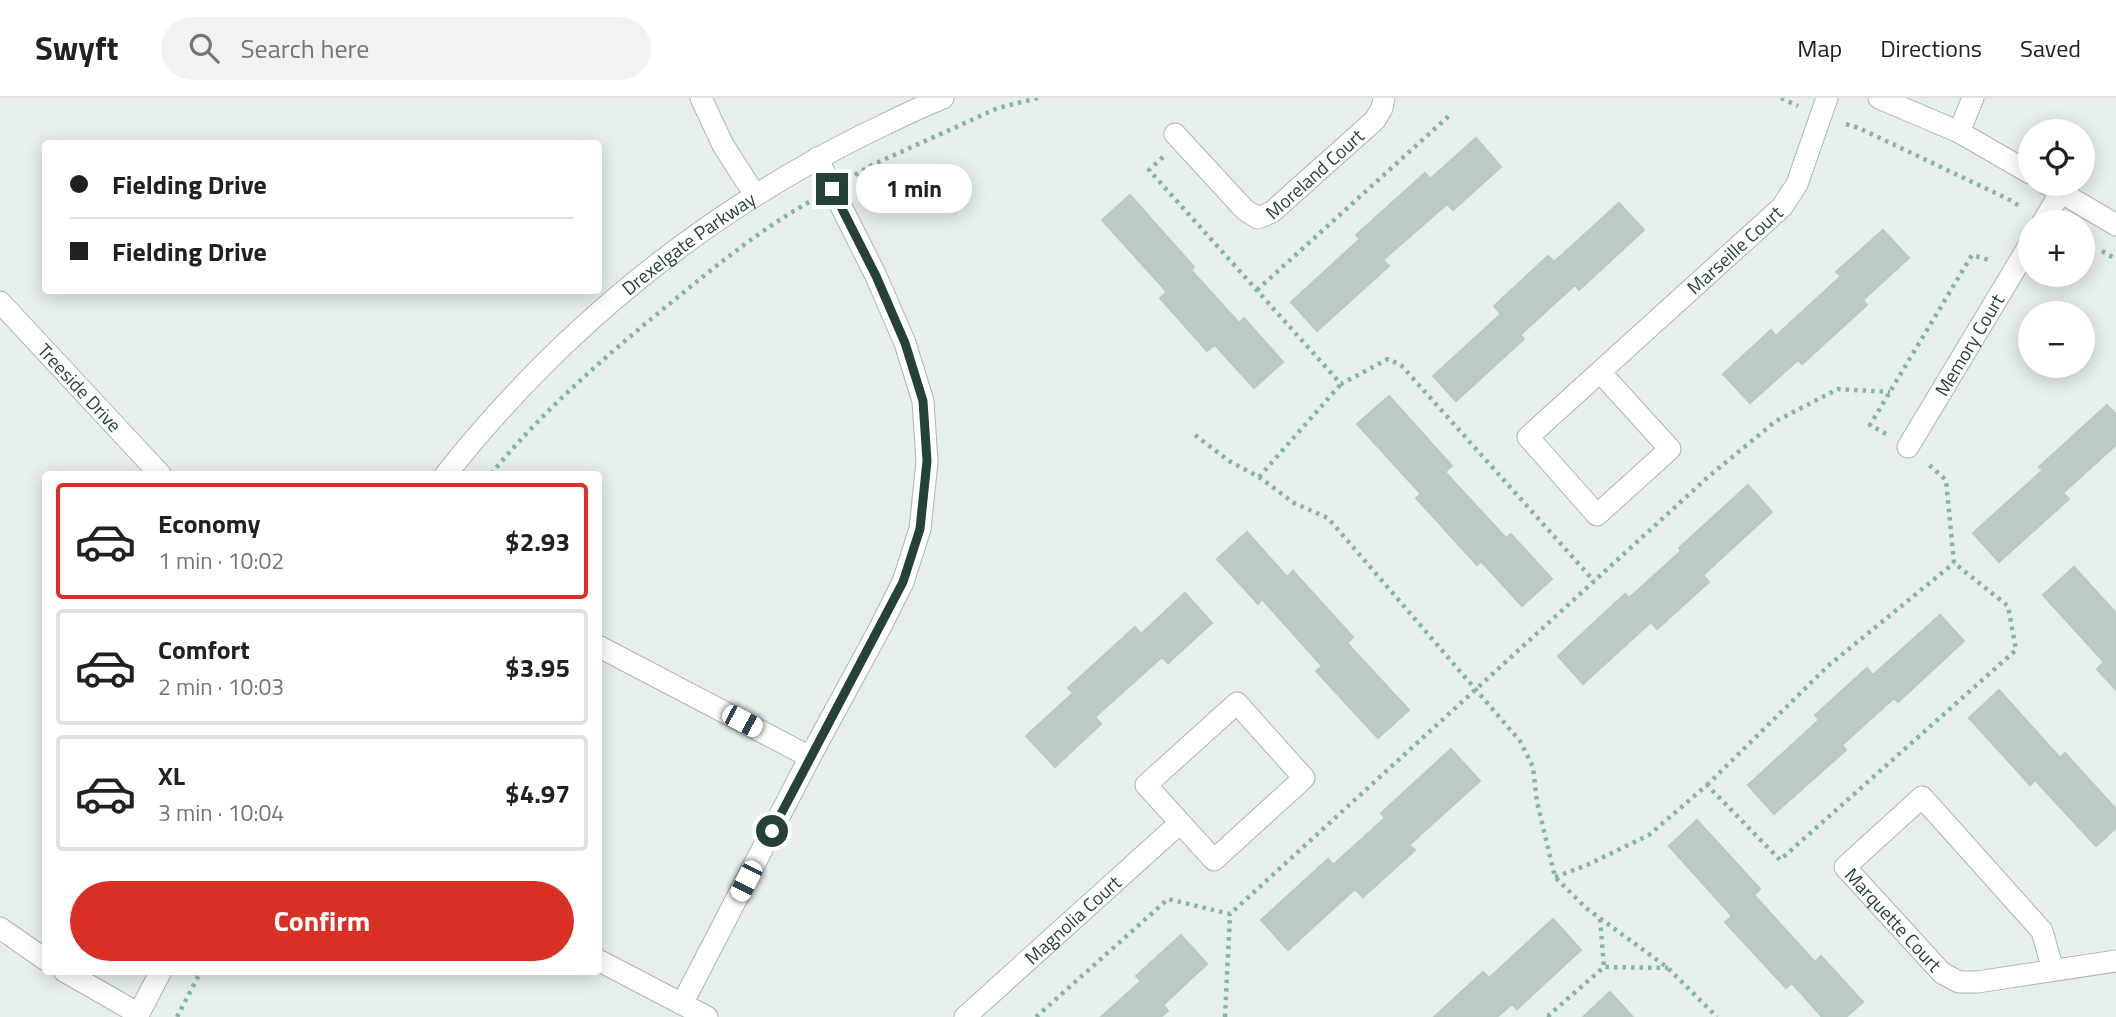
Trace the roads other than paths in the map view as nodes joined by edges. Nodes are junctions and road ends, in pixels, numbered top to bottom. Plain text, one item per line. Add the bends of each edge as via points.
1 (701, 98) edge
2 (943, 98) edge
3 (1384, 98) edge
4 (1827, 98) edge
5 (1879, 98) edge
6 (1973, 98) edge
7 (1959, 132) junction
8 (1179, 137) road end
9 (817, 158) junction
10 (2018, 166) edge
11 (755, 195) junction
12 (2067, 196) edge
13 (2116, 225) edge
14 (2018, 264) edge
15 (0, 302) edge
16 (1601, 373) junction
17 (1908, 447) road end
18 (157, 471) edge
19 (449, 471) edge
20 (602, 648) edge
21 (810, 757) junction
22 (1180, 823) junction
23 (0, 928) edge
24 (42, 957) edge
25 (2116, 961) edge
26 (602, 962) edge
27 (2053, 970) junction
28 (71, 975) edge
29 (159, 975) edge
30 (682, 1004) junction
31 (138, 1016) edge
32 (706, 1017) edge
33 (965, 1017) edge

1 - 11 street via 723,145
2 - 9 street, Drexelgate Parkway
3 - 8 street, Moreland Court via 1376,120 1272,212 1258,218 1245,210
4 - 16 street, Marseille Court via 1797,184 1782,207
5 - 7 street
6 - 7 street
7 - 10 street
9 - 11 street, Drexelgate Parkway
9 - 21 street via 905,343 923,401 927,461 920,529 903,582
11 - 19 street, Drexelgate Parkway via 651,268 605,307 511,398
12 - 13 street
14 - 17 street, Memory Court
15 - 18 street, Treeside Drive
16 - 16 street, Marseille Court via 1528,437 1597,515 1670,449
20 - 21 street
21 - 30 street
22 - 22 street via 1214,860 1304,778 1237,703 1146,785
22 - 33 street, Magnolia Court
23 - 24 street
25 - 27 street, Marquette Court
26 - 30 street
27 - 27 street, Marquette Court via 2042,931 1922,797 1845,867 1942,973 1959,982
28 - 31 street
29 - 31 street
30 - 32 street

